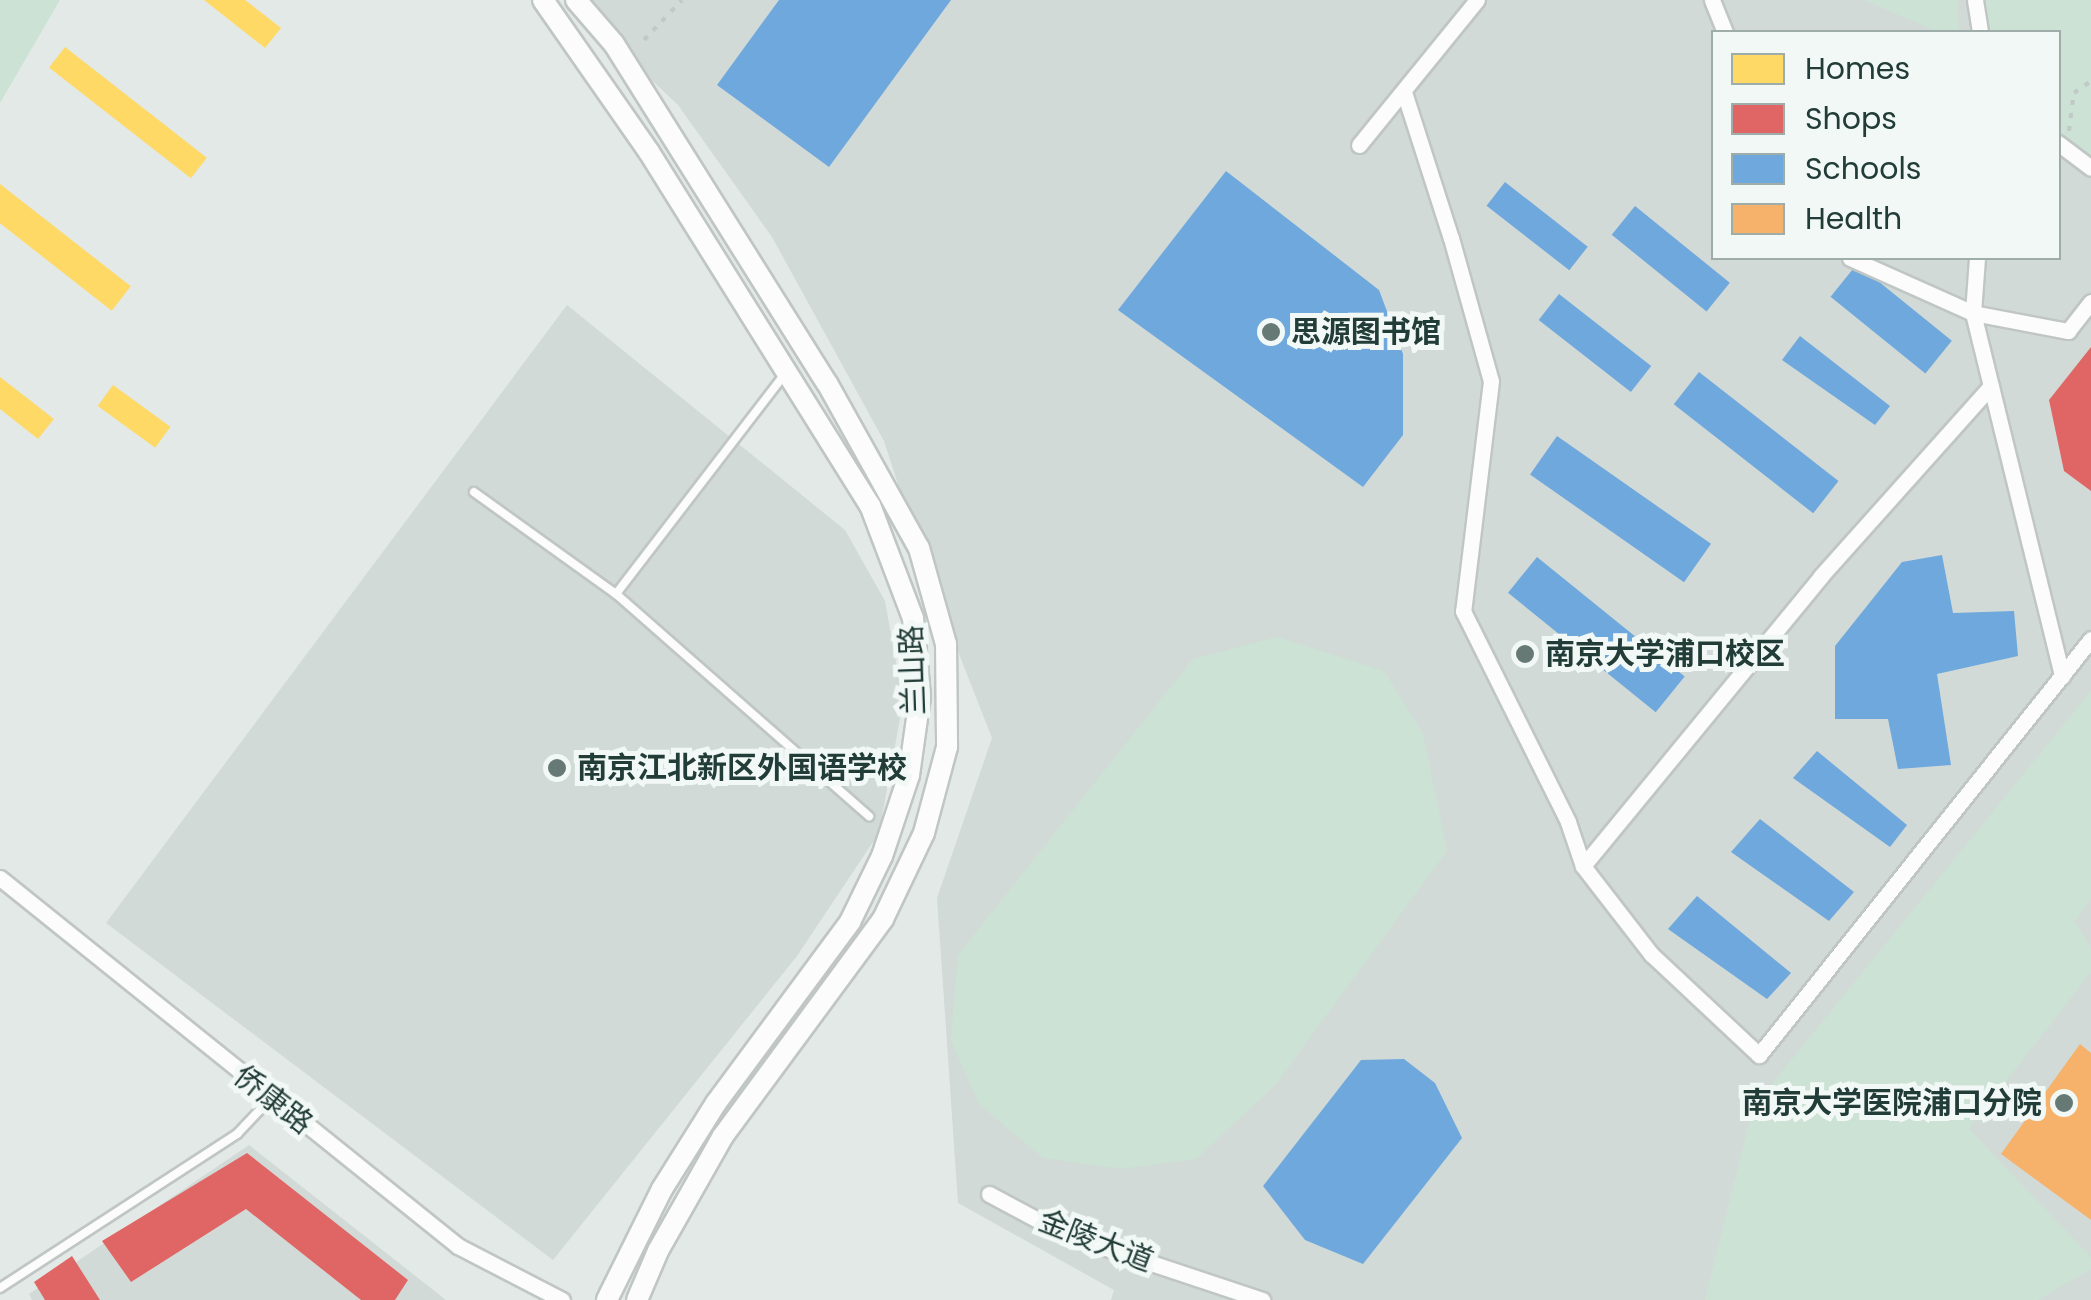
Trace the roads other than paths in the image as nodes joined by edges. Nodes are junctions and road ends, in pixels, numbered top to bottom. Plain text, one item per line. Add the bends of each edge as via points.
1 (543, 0) edge
2 (576, 0) edge
3 (1477, 0) edge
4 (1712, 0) edge
5 (1975, 0) edge
6 (1724, 30) edge
7 (1980, 30) edge
8 (1404, 92) junction
9 (1359, 145) dead end
10 (2064, 147) edge
11 (2091, 168) edge
12 (1854, 260) edge
13 (1976, 260) edge
14 (2091, 302) edge
15 (1973, 313) junction
16 (787, 372) junction
17 (1991, 386) junction
18 (474, 492) dead end
19 (616, 594) junction
20 (2091, 640) edge
21 (2062, 676) junction
22 (870, 816) dead end
23 (1583, 866) junction
24 (0, 878) edge
25 (271, 1098) junction
26 (989, 1194) dead end
27 (0, 1288) edge
28 (562, 1300) edge
29 (607, 1300) edge
30 (637, 1300) edge
31 (1262, 1300) edge

1 - 16 street, 兰山路 via 649,152
2 - 30 street, 兰山路 via 614,44 827,383 919,548 946,644 947,747 924,833 882,919 723,1136
3 - 8 street
4 - 6 street
5 - 7 street
8 - 9 street
8 - 23 street via 1491,381 1462,610 1568,822
10 - 11 street
12 - 15 street
13 - 15 street
14 - 15 street via 2068,331
15 - 17 street
16 - 19 lane
16 - 29 street, 兰山路 via 870,504 913,618 920,697 909,775 882,856 850,922 716,1102 662,1189
17 - 21 street
17 - 23 street via 1821,576
18 - 19 lane
19 - 22 lane
20 - 21 street
21 - 23 street via 1759,1056 1651,954
24 - 25 street, 侨康路
25 - 27 lane via 238,1134
25 - 28 street, 侨康路 via 458,1246
26 - 31 street, 金陵大道 via 1064,1234

